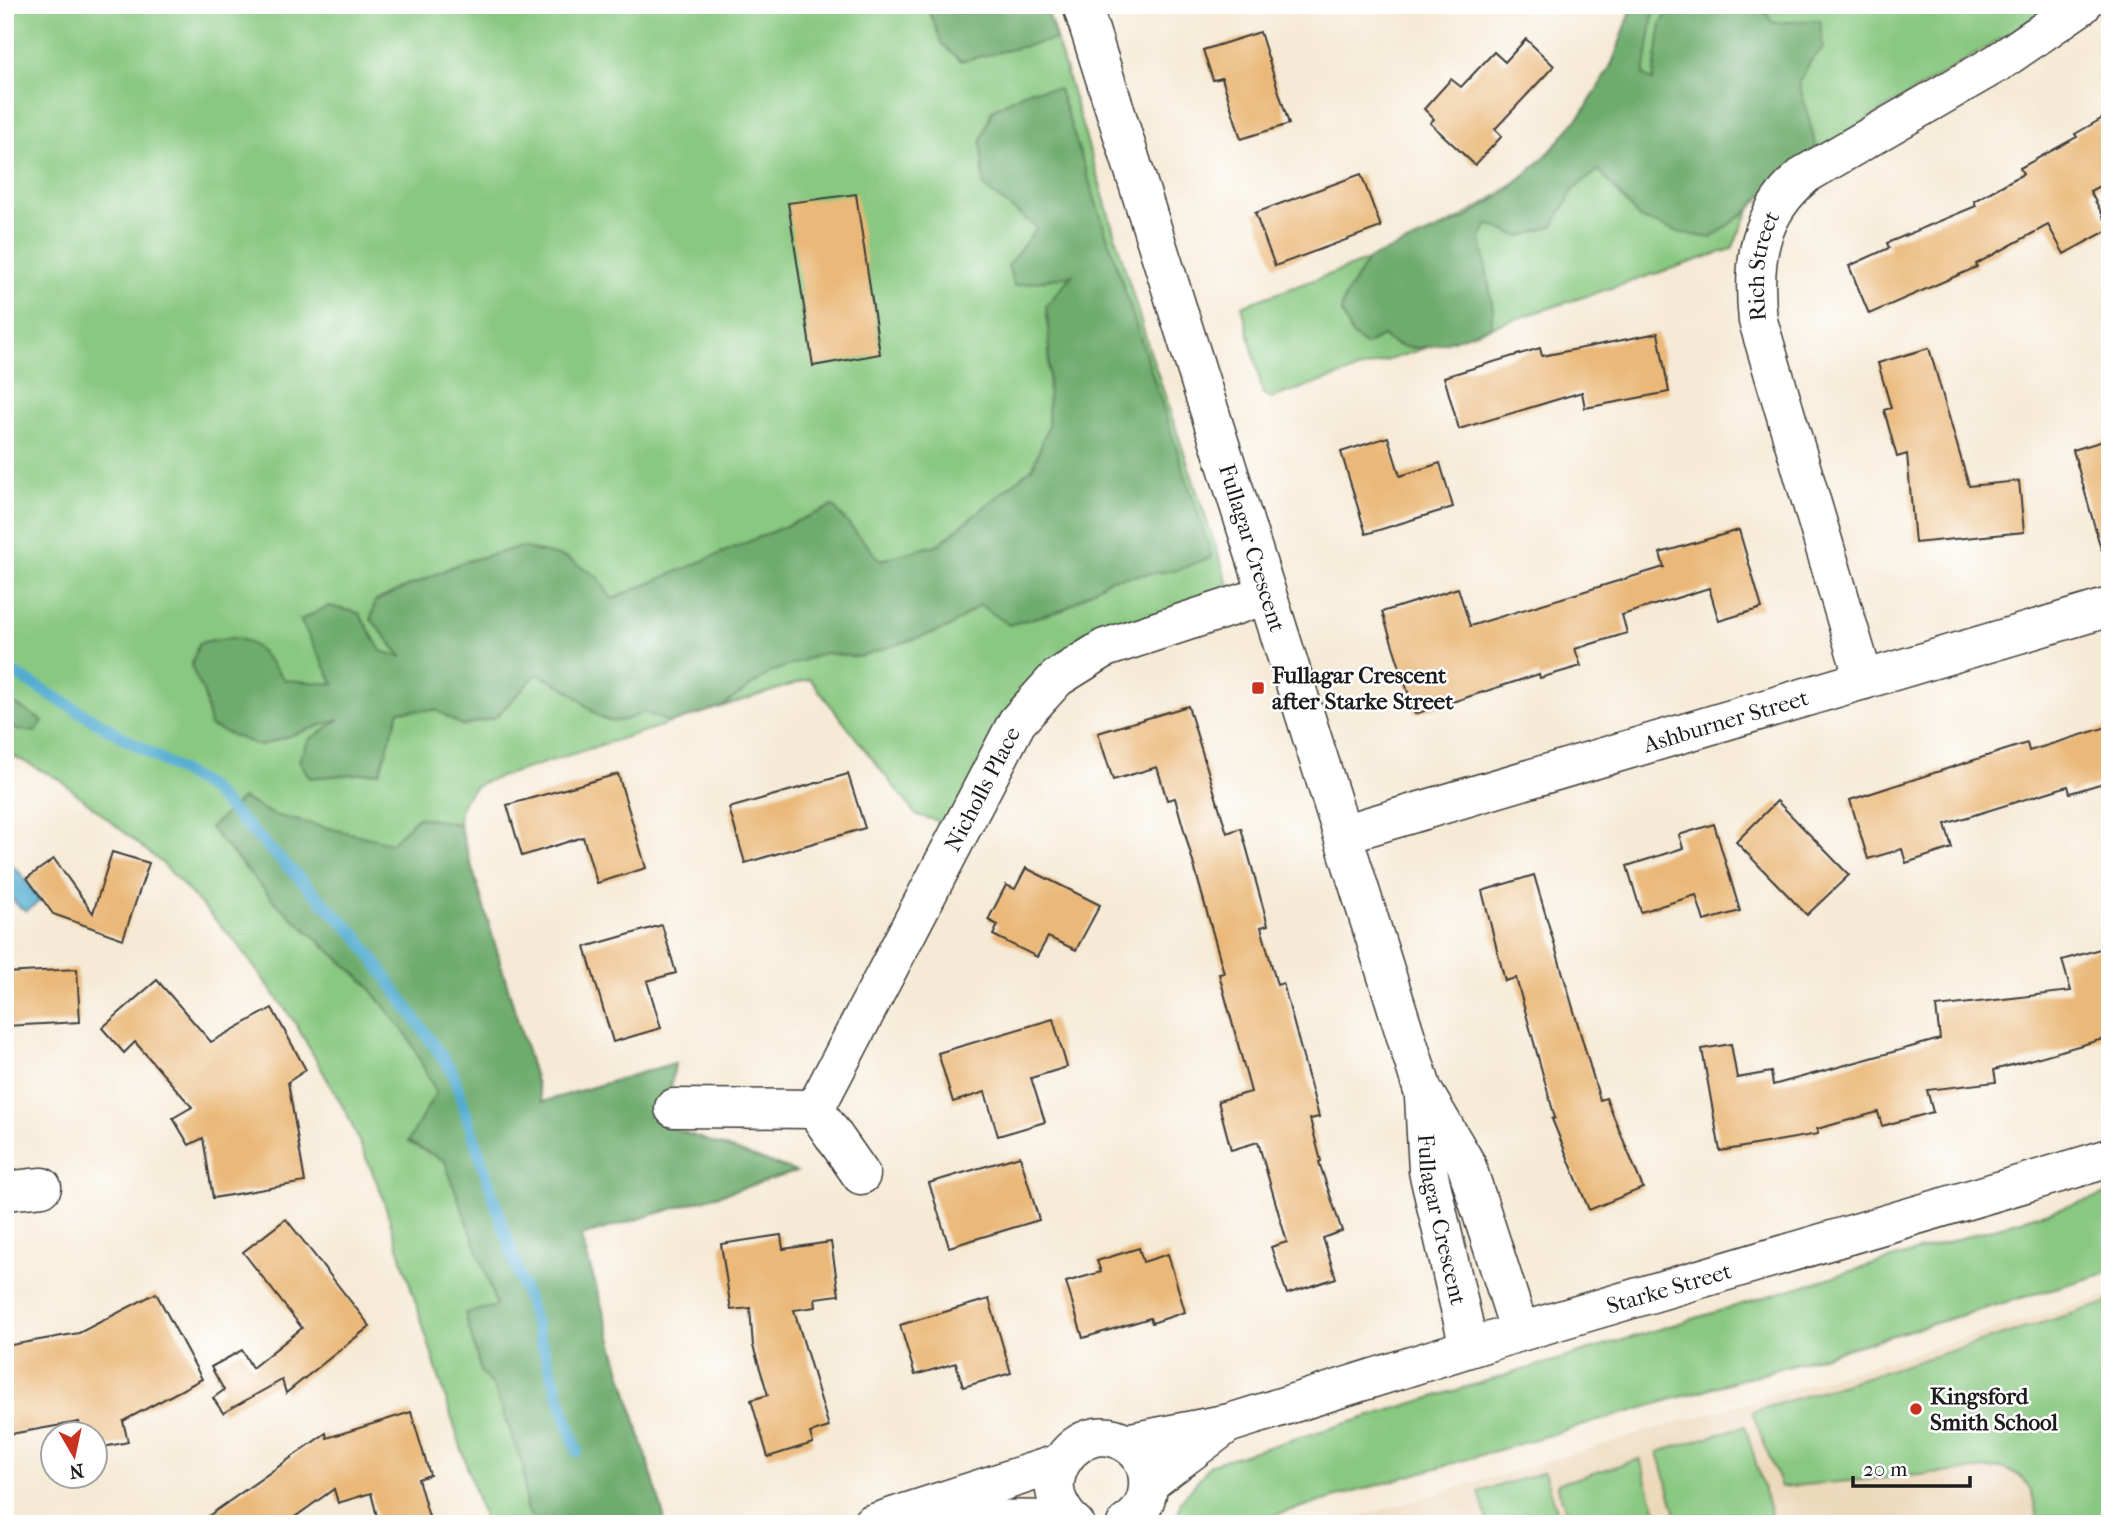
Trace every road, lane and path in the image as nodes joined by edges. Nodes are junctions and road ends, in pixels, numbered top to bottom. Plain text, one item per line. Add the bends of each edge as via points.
1 (1082, 5) edge
2 (2082, 5) edge
3 (1267, 595) junction
4 (2110, 607) edge
5 (1864, 680) junction
6 (1343, 834) junction
7 (1423, 1091) junction
8 (674, 1108) dead end
9 (815, 1109) junction
10 (2110, 1158) edge
11 (861, 1175) dead end
12 (1520, 1332) junction
13 (1469, 1347) junction
14 (1230, 1423) junction
15 (1126, 1443) junction
16 (1060, 1463) junction
17 (1142, 1508) edge
18 (879, 1521) edge
19 (1072, 1522) edge

1 - 3 street, Fullagar Crescent
2 - 5 street, Rich Street via 1999,62 1806,174 1784,196 1761,236 1754,278 1758,321
3 - 6 street, Fullagar Crescent
3 - 9 street, Nicholls Place via 1105,648 1057,678 1017,722
4 - 5 street, Ashburner Street
5 - 6 street, Ashburner Street
6 - 7 street, Fullagar Crescent
7 - 12 street, Fullagar Crescent via 1466,1164
7 - 13 street, Fullagar Crescent via 1428,1171
8 - 9 street
9 - 11 street
10 - 12 street, Starke Street
12 - 13 street, Starke Street
13 - 14 street, Starke Street
14 - 15 street, Starke Street
14 - 17 street, Starke Street
15 - 16 street, Starke Street via 1093,1438 1077,1444
15 - 17 street via 1146,1467
16 - 18 street
16 - 19 street via 1054,1485
18 - 19 street

